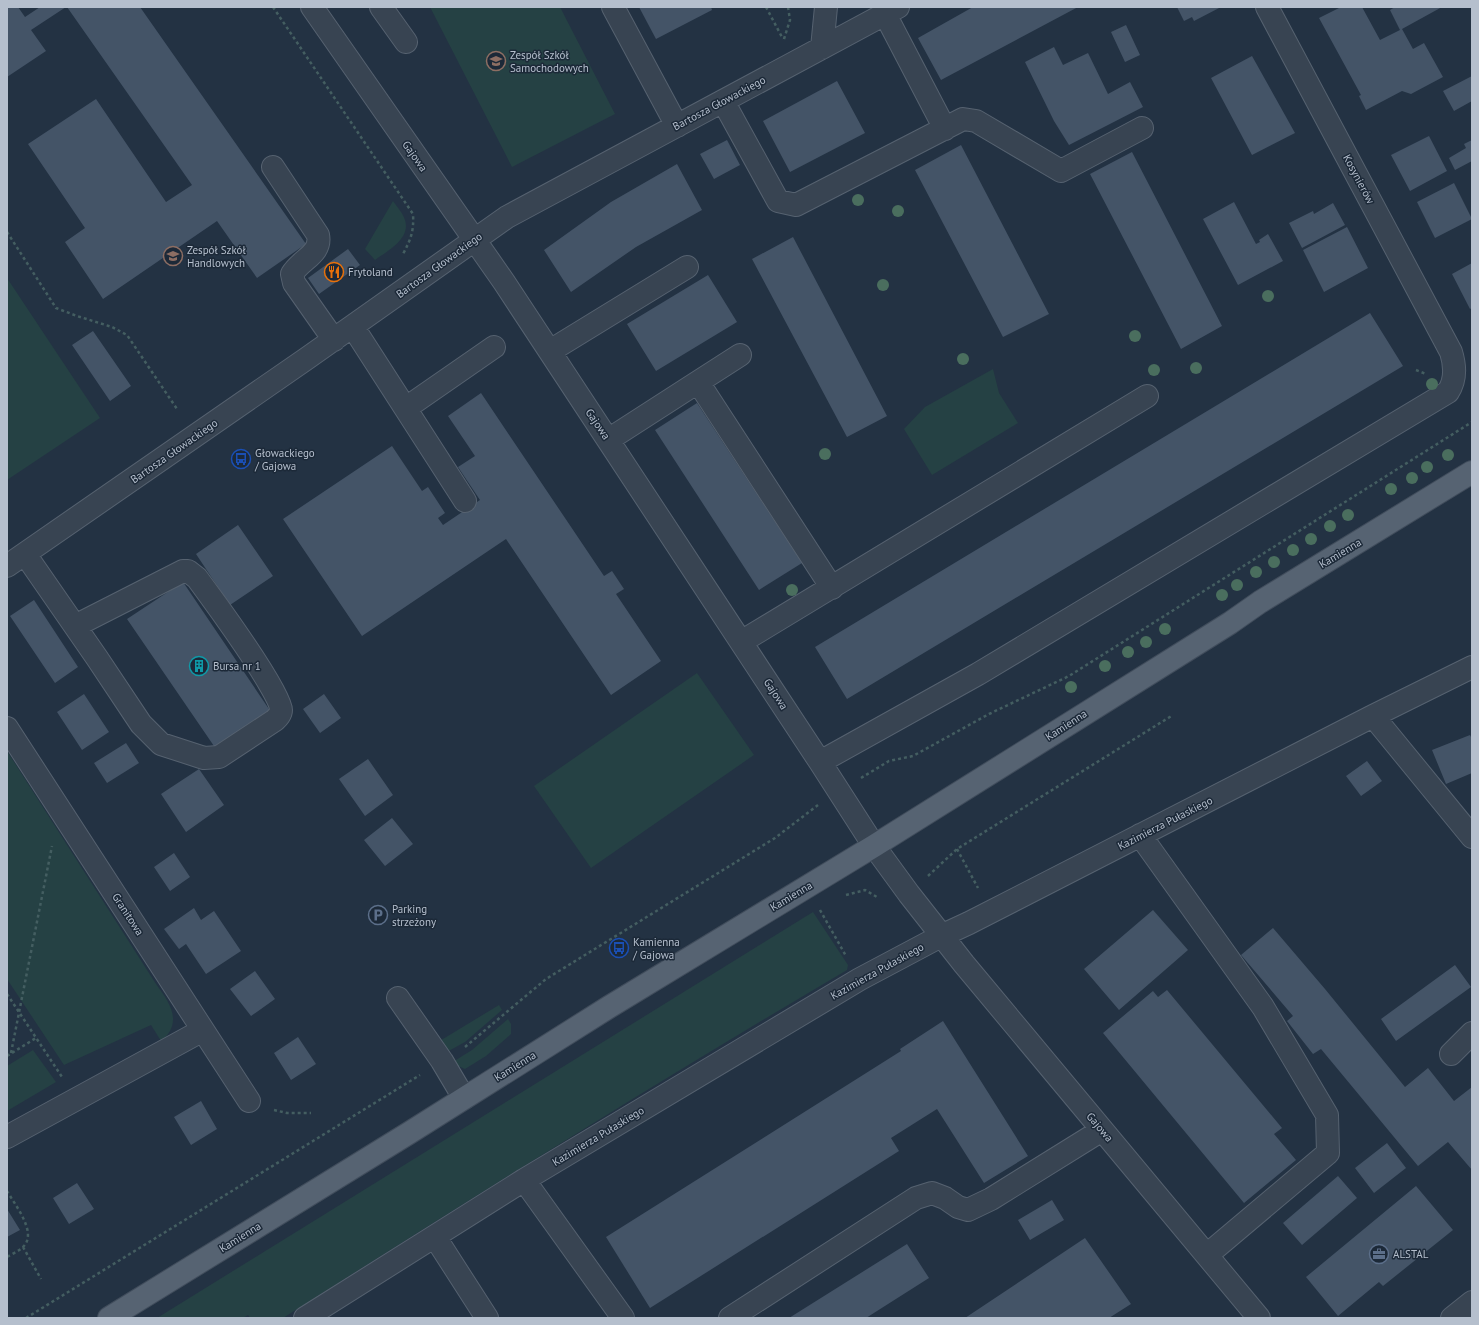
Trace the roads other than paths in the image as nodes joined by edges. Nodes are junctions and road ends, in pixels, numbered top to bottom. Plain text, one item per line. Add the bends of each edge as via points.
1 (312, 7) edge
2 (380, 7) edge
3 (613, 7) edge
4 (826, 7) edge
5 (1267, 7) edge
6 (892, 10) edge
7 (406, 42) dead end
8 (822, 48) junction
9 (723, 101) junction
10 (677, 126) junction
11 (945, 128) junction
12 (1142, 128) dead end
13 (273, 167) dead end
14 (475, 240) junction
15 (687, 267) dead end
16 (353, 327) junction
17 (334, 340) junction
18 (494, 347) dead end
19 (550, 351) junction
20 (740, 355) dead end
21 (698, 382) junction
22 (1147, 396) dead end
23 (406, 408) junction
24 (608, 440) junction
25 (1472, 472) edge
26 (466, 501) dead end
27 (16, 560) edge
28 (832, 588) junction
29 (75, 626) junction
30 (742, 642) junction
31 (1472, 667) edge
32 (1373, 716) junction
33 (7, 728) edge
34 (820, 762) junction
35 (1140, 835) junction
36 (1472, 836) edge
37 (874, 846) junction
38 (941, 936) junction
39 (398, 998) dead end
40 (203, 1030) junction
41 (1472, 1033) edge
42 (1450, 1054) dead end
43 (464, 1098) junction
44 (249, 1101) road end
45 (1102, 1130) junction
46 (7, 1137) edge
47 (524, 1180) junction
48 (435, 1237) junction
49 (1206, 1255) junction
50 (1472, 1302) edge
51 (1248, 1314) edge
52 (109, 1318) edge
53 (305, 1318) edge
54 (487, 1318) edge
55 (623, 1318) edge
56 (730, 1318) edge
57 (1452, 1318) edge

1 - 14 street, Gajowa
2 - 7 street
3 - 10 street
4 - 8 street
5 - 34 street, Kosynierów via 1452,352 1453,385 1448,392 978,674
6 - 8 street, Bartosza Głowackiego
6 - 11 street
8 - 9 street, Bartosza Głowackiego
9 - 10 street, Bartosza Głowackiego
9 - 11 street via 778,201 796,205
10 - 14 street, Bartosza Głowackiego via 508,217
11 - 12 street via 963,119 976,121 1061,170
13 - 17 street via 318,235 317,249 297,266 292,274 294,283
14 - 16 street, Bartosza Głowackiego
14 - 19 street, Gajowa
15 - 19 street
16 - 17 street, Bartosza Głowackiego
16 - 23 street
17 - 27 street, Bartosza Głowackiego
18 - 23 street
19 - 24 street, Gajowa
20 - 21 street
21 - 24 street
21 - 28 street
22 - 28 street
23 - 26 street
24 - 30 street, Gajowa
25 - 37 main road, Kamienna via 1260,602
27 - 29 street
28 - 30 street
29 - 29 street via 141,724 161,744 204,758 219,757 280,715 281,709 270,684 197,578 188,571 183,571
30 - 34 street, Gajowa
31 - 32 street, Kazimierza Pułaskiego
32 - 35 street, Kazimierza Pułaskiego
32 - 36 street
33 - 40 street, Granitowa
34 - 37 street, Gajowa
35 - 38 street, Kazimierza Pułaskiego
35 - 49 street via 1263,1007 1328,1115 1328,1153
37 - 38 street, Gajowa
37 - 43 main road, Kamienna
38 - 45 street, Gajowa
38 - 47 street, Kazimierza Pułaskiego via 860,979
39 - 43 street via 442,1061
40 - 44 street, Granitowa
40 - 46 street
41 - 42 street
43 - 52 main road, Kamienna
45 - 49 street, Gajowa
45 - 56 street via 991,1199 968,1210 932,1192 916,1198
47 - 48 street, Kazimierza Pułaskiego
47 - 55 street
48 - 53 street, Kazimierza Pułaskiego
48 - 54 street
49 - 51 street, Gajowa
50 - 57 street

